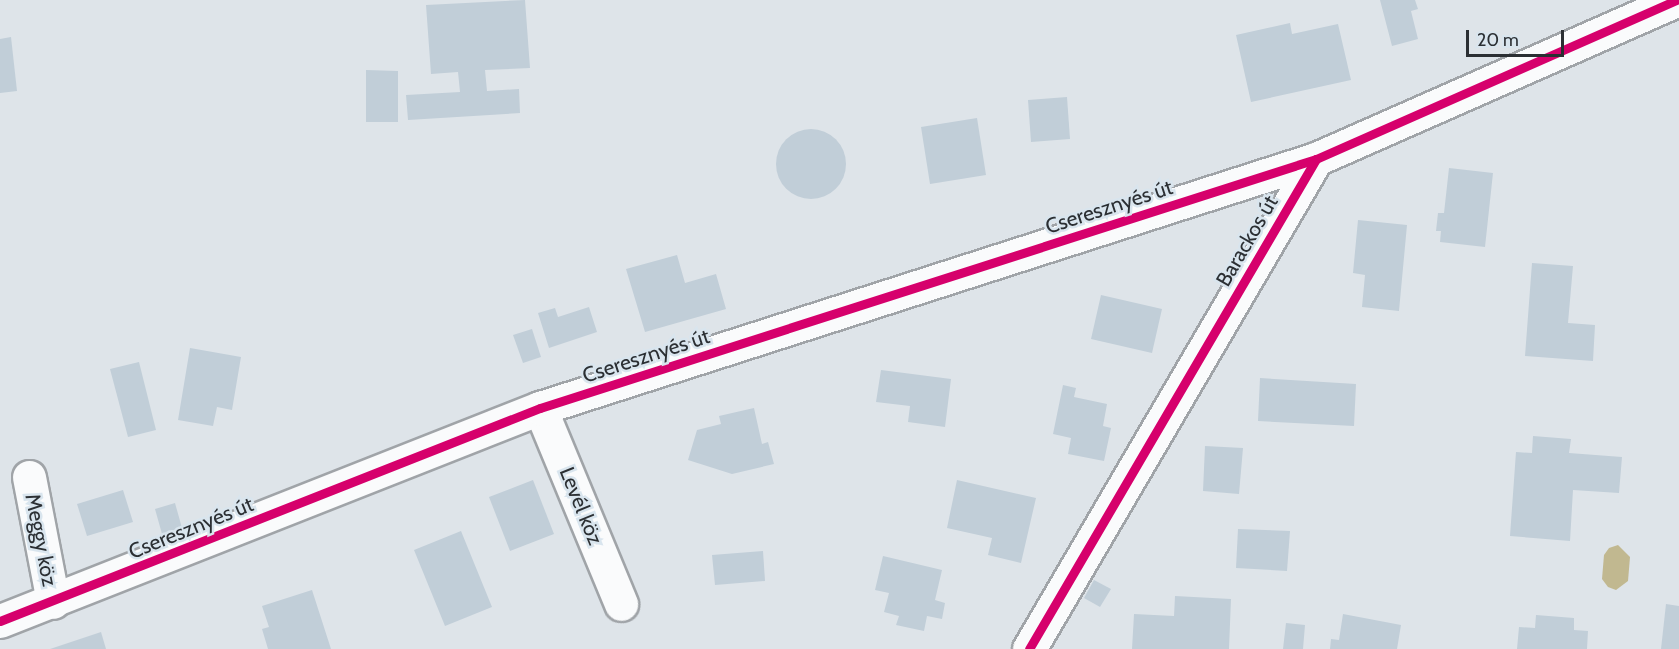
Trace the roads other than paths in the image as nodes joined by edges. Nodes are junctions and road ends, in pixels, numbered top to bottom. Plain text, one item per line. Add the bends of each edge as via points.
1 (1676, 0) edge
2 (1316, 159) junction
3 (540, 408) junction
4 (29, 477) dead end
5 (53, 602) junction
6 (621, 604) dead end
7 (0, 621) edge
8 (1029, 649) edge

1 - 2 street
2 - 3 street, Cseresznyés út
2 - 8 street, Barackos út
3 - 5 street, Cseresznyés út
3 - 6 street, Levél köz
4 - 5 street, Meggy köz
5 - 7 street, Cseresznyés út

